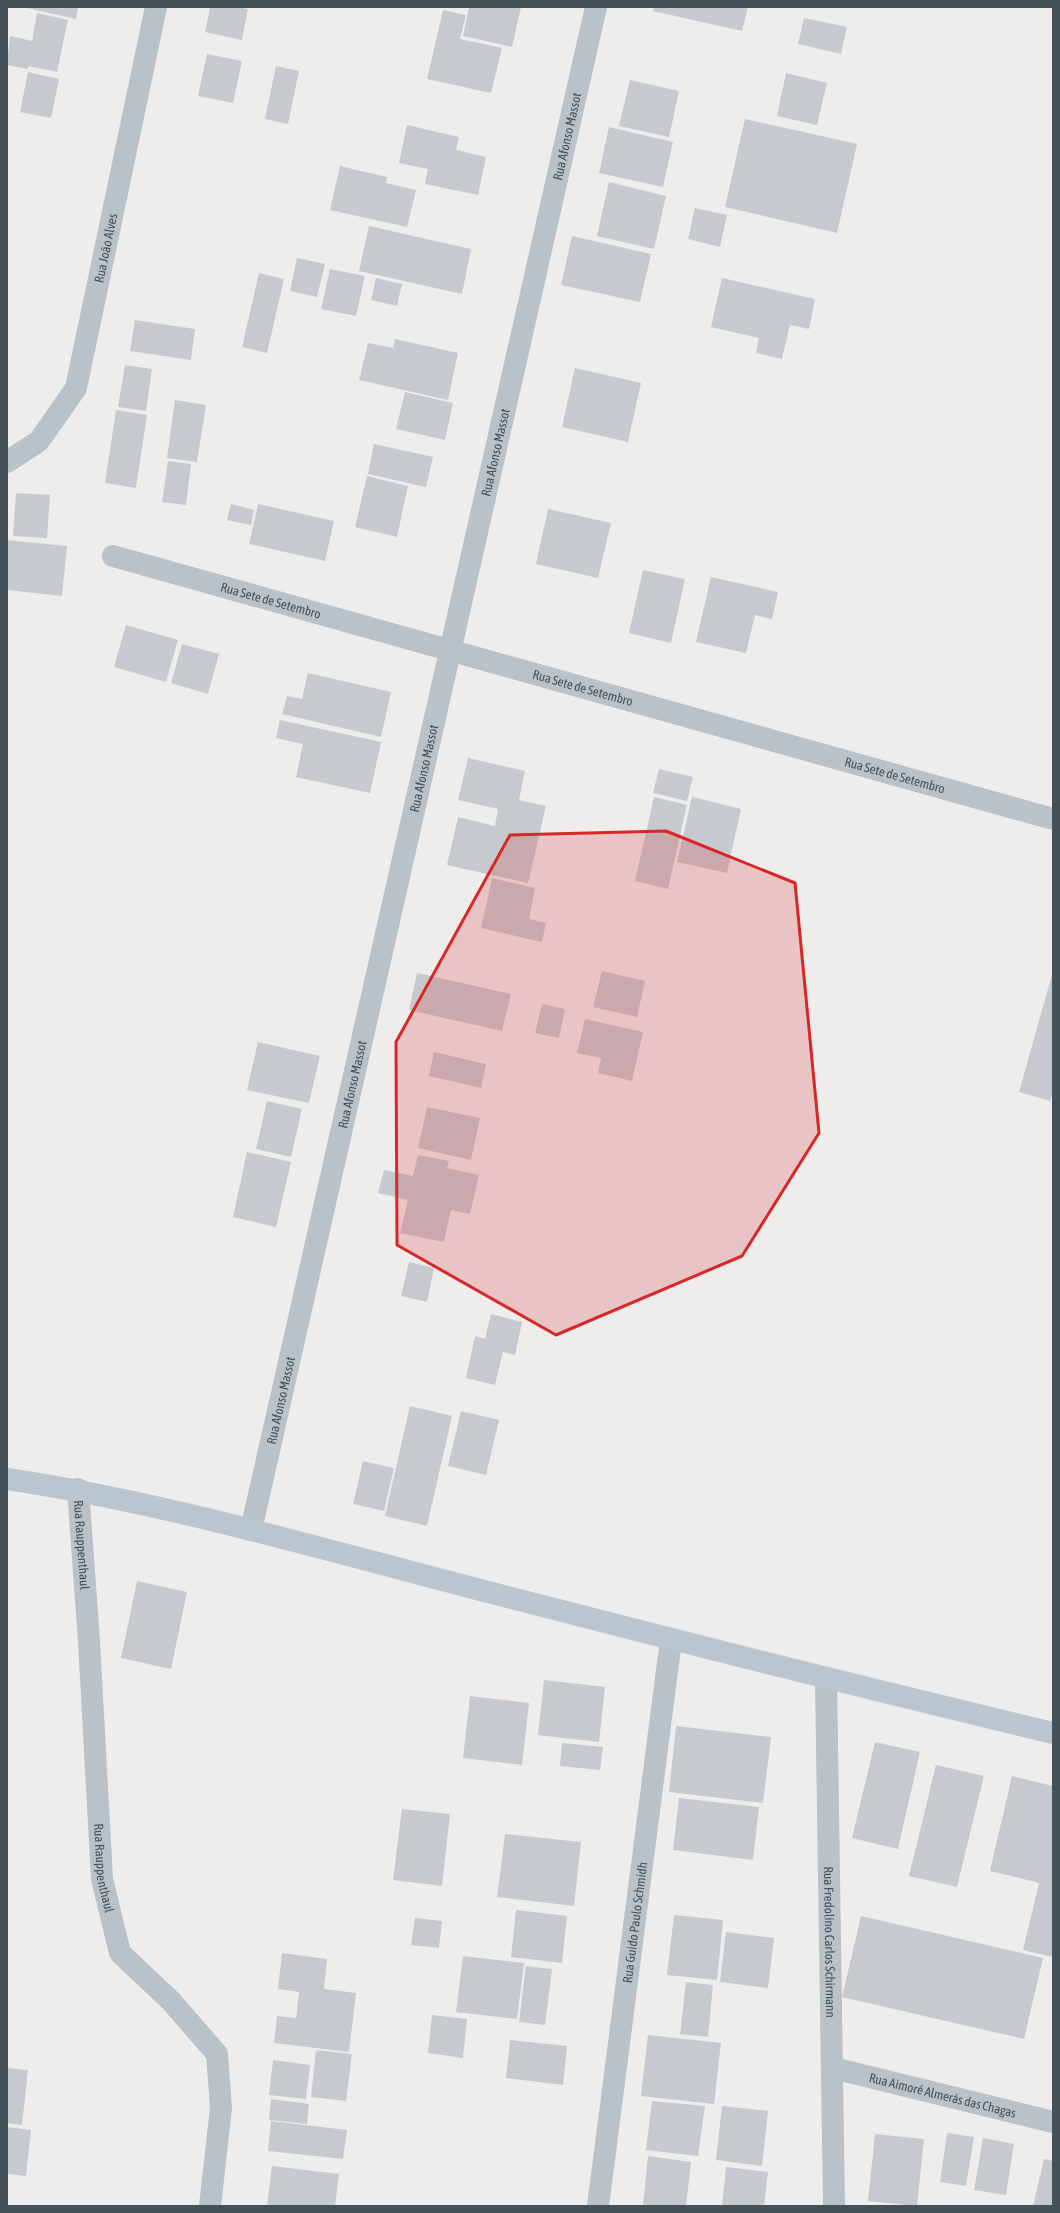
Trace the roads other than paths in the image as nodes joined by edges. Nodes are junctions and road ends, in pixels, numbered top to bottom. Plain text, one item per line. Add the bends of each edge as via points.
1 (156, 7) edge
2 (596, 7) edge
3 (7, 462) edge
4 (112, 556) dead end
5 (452, 651) junction
6 (1053, 819) edge
7 (7, 1479) edge
8 (78, 1490) junction
9 (251, 1530) junction
10 (671, 1640) junction
11 (826, 1678) junction
12 (1053, 1733) edge
13 (833, 2068) junction
14 (1053, 2122) edge
15 (210, 2206) edge
16 (598, 2206) edge
17 (834, 2206) edge

1 - 3 street, Rua João Alves via 76,388 39,441
2 - 5 street, Rua Afonso Massot
4 - 5 street, Rua Sete de Setembro
5 - 6 street, Rua Sete de Setembro
5 - 9 street, Rua Afonso Massot
7 - 8 main road
8 - 9 main road
8 - 15 street, Rua Rauppenthaul via 102,1879 120,1953 171,2001 217,2054 221,2108
9 - 10 main road
10 - 11 main road
10 - 16 street, Rua Guido Paulo Schmidh
11 - 12 main road
11 - 13 street, Rua Fredolino Carlos Schirmann
13 - 14 street, Rua Aimoré Almerás das Chagas
13 - 17 street, Rua Fredolino Carlos Schirmann

